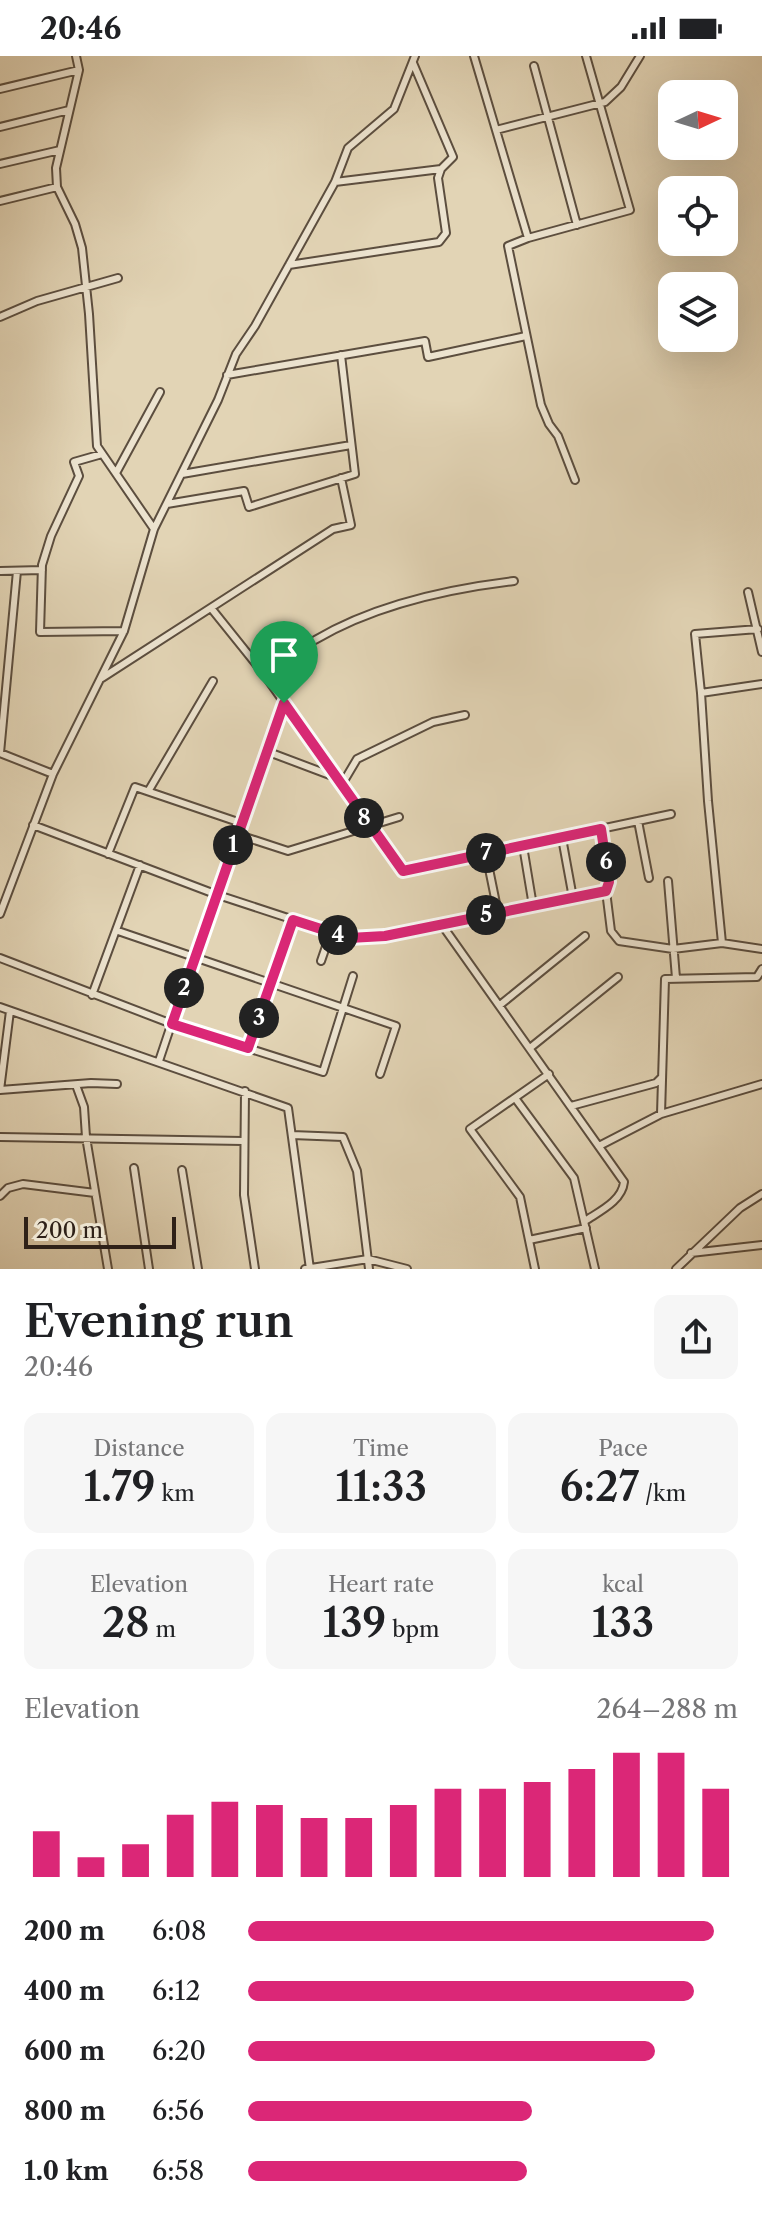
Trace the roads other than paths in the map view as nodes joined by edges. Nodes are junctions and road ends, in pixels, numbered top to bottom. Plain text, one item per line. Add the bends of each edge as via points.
1 (76, 56) edge
2 (474, 56) edge
3 (586, 56) edge
4 (640, 56) edge
5 (414, 60) edge
6 (534, 66) dead end
7 (79, 70) junction
8 (0, 89) edge
9 (599, 103) junction
10 (69, 110) junction
11 (547, 116) junction
12 (0, 127) edge
13 (496, 130) junction
14 (60, 150) junction
15 (0, 164) edge
16 (441, 169) junction
17 (335, 182) junction
18 (57, 187) junction
19 (0, 201) edge
20 (577, 225) junction
21 (528, 238) junction
22 (288, 265) junction
23 (118, 278) dead end
24 (86, 289) junction
25 (0, 317) edge
26 (526, 336) junction
27 (341, 355) junction
28 (227, 375) junction
29 (160, 392) dead end
30 (351, 445) junction
31 (102, 454) junction
32 (116, 473) junction
33 (182, 474) junction
34 (341, 478) junction
35 (575, 480) dead end
36 (167, 504) junction
37 (154, 529) junction
38 (42, 570) junction
39 (0, 571) edge
40 (17, 571) junction
41 (514, 581) dead end
42 (748, 592) dead end
43 (211, 608) junction
44 (758, 629) junction
45 (124, 631) junction
46 (761, 643) edge
47 (762, 652) edge
48 (264, 674) junction
49 (99, 680) junction
50 (213, 681) dead end
51 (762, 684) edge
52 (701, 693) junction
53 (3, 696) edge
54 (284, 703) junction
55 (465, 715) dead end
56 (266, 751) junction
57 (53, 774) junction
58 (335, 777) junction
59 (341, 786) junction
60 (149, 790) junction
61 (671, 814) dead end
62 (399, 817) dead end
63 (638, 821) junction
64 (241, 823) junction
65 (33, 825) junction
66 (370, 826) junction
67 (601, 829) junction
68 (236, 834) junction
69 (562, 838) junction
70 (523, 846) junction
71 (108, 854) junction
72 (486, 854) junction
73 (140, 865) junction
74 (649, 878) dead end
75 (668, 881) dead end
76 (606, 891) junction
77 (215, 894) junction
78 (573, 898) junction
79 (533, 906) junction
80 (498, 913) junction
81 (0, 914) edge
82 (293, 920) junction
83 (442, 925) junction
84 (118, 931) junction
85 (331, 932) junction
86 (585, 936) dead end
87 (722, 943) junction
88 (673, 949) junction
89 (762, 949) edge
90 (0, 958) edge
91 (194, 958) junction
92 (321, 961) dead end
93 (762, 969) edge
94 (353, 976) dead end
95 (618, 977) dead end
96 (676, 978) junction
97 (271, 985) junction
98 (92, 995) junction
99 (500, 1005) junction
100 (0, 1007) edge
101 (343, 1009) junction
102 (10, 1011) junction
103 (172, 1024) junction
104 (248, 1048) junction
105 (530, 1048) junction
106 (159, 1061) junction
107 (380, 1074) dead end
108 (549, 1074) junction
109 (662, 1077) junction
110 (117, 1084) dead end
111 (762, 1084) edge
112 (76, 1085) junction
113 (0, 1090) edge
114 (245, 1091) junction
115 (515, 1098) junction
116 (571, 1106) junction
117 (661, 1114) junction
118 (292, 1135) junction
119 (0, 1137) edge
120 (86, 1137) junction
121 (243, 1141) junction
122 (599, 1146) junction
123 (134, 1168) dead end
124 (182, 1170) dead end
125 (95, 1193) junction
126 (762, 1194) edge
127 (0, 1196) edge
128 (586, 1225) junction
129 (529, 1240) junction
130 (762, 1245) edge
131 (691, 1253) junction
132 (368, 1259) junction
133 (682, 1262) junction
134 (108, 1269) edge
135 (149, 1269) edge
136 (198, 1269) edge
137 (255, 1269) edge
138 (309, 1269) edge
139 (369, 1269) edge
140 (407, 1269) edge
141 (535, 1269) edge
142 (595, 1269) edge
143 (676, 1269) edge
144 (688, 1269) edge

1 - 7 street
2 - 13 street
3 - 9 street
4 - 9 street via 621,87
5 - 16 street via 453,157
5 - 17 street via 394,109 348,148
6 - 11 street
7 - 8 street
7 - 10 street
9 - 11 street
9 - 20 street via 630,210
10 - 12 street
10 - 14 street
11 - 13 street
11 - 20 street
13 - 21 street
14 - 15 street
14 - 18 street
16 - 17 street
16 - 22 street via 446,233 439,242
17 - 22 street
18 - 19 street
18 - 24 street via 82,248
20 - 21 street
21 - 26 street via 508,246
22 - 28 street
23 - 24 street
24 - 25 street
24 - 31 street via 97,446
26 - 27 street via 428,357 425,341
26 - 35 street via 541,405
27 - 28 street
27 - 30 street
28 - 33 street
29 - 32 street
30 - 33 street
30 - 34 street via 355,474
31 - 32 street
31 - 38 street via 74,462 79,476 51,536
32 - 37 street
33 - 36 street
34 - 36 street via 249,507 244,491
34 - 43 street via 351,525 333,529
36 - 37 street
37 - 45 street
38 - 40 street
38 - 45 street via 40,632
39 - 40 street
40 - 53 street
41 - 48 street via 392,606 315,640
42 - 44 street
43 - 48 street
43 - 49 street
44 - 46 street
44 - 52 street via 695,634
45 - 49 street
46 - 47 street
48 - 54 street
49 - 57 street
50 - 60 street
51 - 52 street
52 - 87 street
53 - 57 street via 0,753
54 - 56 street
54 - 58 street
55 - 59 street via 433,722 357,759
56 - 58 street
56 - 64 street
57 - 65 street
58 - 59 street
59 - 66 street
60 - 64 street
60 - 71 street via 135,787
61 - 63 street
62 - 66 street
63 - 67 street
63 - 74 street
64 - 68 street
65 - 71 street
65 - 81 street
66 - 68 street via 288,851
66 - 72 street via 403,871
67 - 69 street
67 - 76 street
68 - 77 street
69 - 70 street
69 - 78 street
70 - 72 street
70 - 79 street
71 - 73 street
72 - 80 street
73 - 77 street
73 - 84 street
75 - 88 street
76 - 78 street
76 - 88 street via 611,931 619,941
77 - 82 street
77 - 91 street
78 - 79 street
79 - 80 street
80 - 83 street
82 - 85 street
82 - 97 street
83 - 85 street via 361,938
83 - 99 street
84 - 91 street
84 - 98 street
85 - 92 street
86 - 99 street
87 - 88 street
87 - 89 street
88 - 96 street
90 - 98 street
91 - 97 street
91 - 103 street
93 - 96 street via 757,977
94 - 101 street
95 - 105 street
96 - 109 street via 665,979
97 - 101 street
97 - 104 street
98 - 103 street
99 - 105 street
100 - 102 street
101 - 104 street via 323,1072
101 - 107 street via 396,1026
102 - 106 street
102 - 113 street
103 - 104 street
103 - 106 street
105 - 108 street
106 - 114 street
108 - 115 street
108 - 116 street
109 - 116 street
109 - 117 street
110 - 112 street
111 - 117 street
112 - 113 street
112 - 120 street
114 - 118 street via 288,1108
114 - 121 street
115 - 128 street via 574,1178
115 - 129 street via 470,1129 520,1197
116 - 122 street
117 - 122 street
118 - 132 street via 343,1137 357,1171
118 - 138 street
119 - 120 street
120 - 121 street
120 - 125 street
121 - 137 street via 244,1195
122 - 128 street via 624,1182 623,1190
123 - 135 street
124 - 136 street
125 - 127 street via 23,1184
125 - 134 street
126 - 131 street
128 - 129 street
128 - 142 street
129 - 141 street
130 - 131 street
131 - 133 street
132 - 138 street
132 - 139 street
132 - 140 street
133 - 143 street
133 - 144 street

